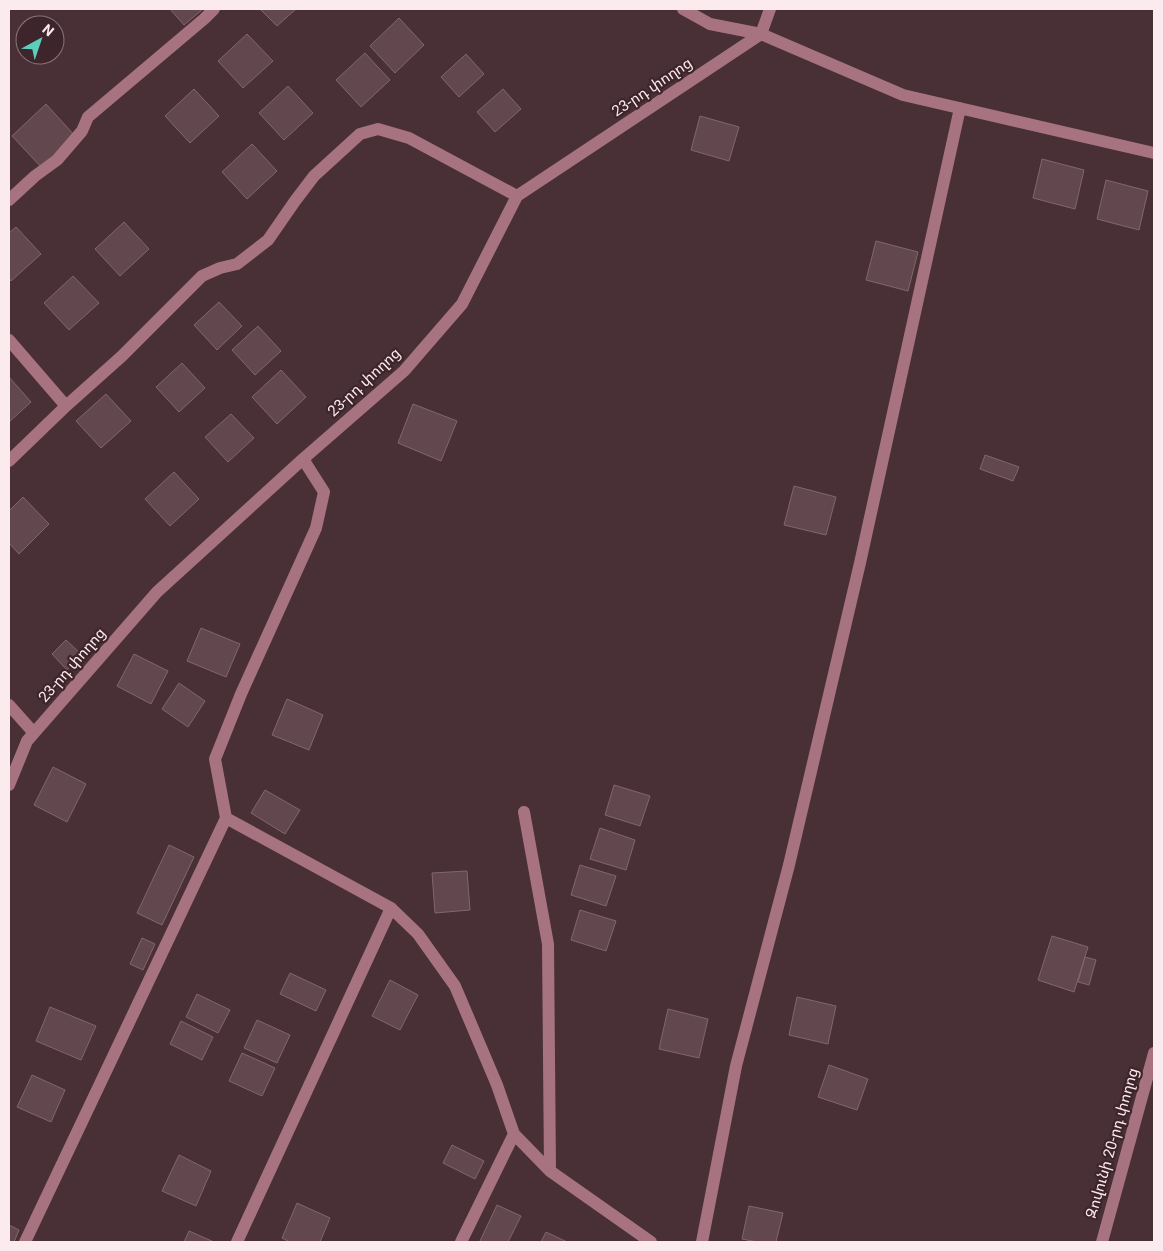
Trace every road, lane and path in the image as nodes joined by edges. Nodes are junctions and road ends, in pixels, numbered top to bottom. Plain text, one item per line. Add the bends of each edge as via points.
1 (214, 9) edge
2 (683, 9) edge
3 (770, 9) edge
4 (761, 34) junction
5 (960, 108) junction
6 (1154, 153) edge
7 (517, 196) junction
8 (9, 200) edge
9 (9, 340) edge
10 (66, 406) junction
11 (303, 459) junction
12 (9, 461) edge
13 (9, 705) edge
14 (34, 733) junction
15 (9, 785) edge
16 (524, 812) dead end
17 (226, 818) junction
18 (391, 908) junction
19 (1154, 1053) edge
20 (514, 1134) junction
21 (550, 1172) junction
22 (25, 1242) edge
23 (237, 1242) edge
24 (461, 1242) edge
25 (651, 1242) edge
26 (702, 1242) edge
27 (1102, 1242) edge

1 - 8 street via 88,117 82,131 57,160
2 - 4 street via 710,24
3 - 4 street
4 - 5 street via 903,95
4 - 7 street, 23-րդ փողոց
5 - 6 street
5 - 26 street via 860,563 789,865 736,1066
7 - 10 street via 409,138 378,129 360,134 314,176 268,240 237,264 202,276 122,356
7 - 11 street, 23-րդ փողոց via 462,304 404,371
9 - 10 street
10 - 12 street
11 - 14 street, 23-րդ փողոց via 157,592
11 - 17 street via 324,492 316,528 240,694 215,759
13 - 14 street
14 - 15 street, 23-րդ փողոց
16 - 21 street via 548,944
17 - 18 street
17 - 22 street
18 - 20 street via 418,934 455,986
18 - 23 street
19 - 27 street, Զովունի 20-րդ փողոց
20 - 21 street
20 - 24 street
21 - 25 street

